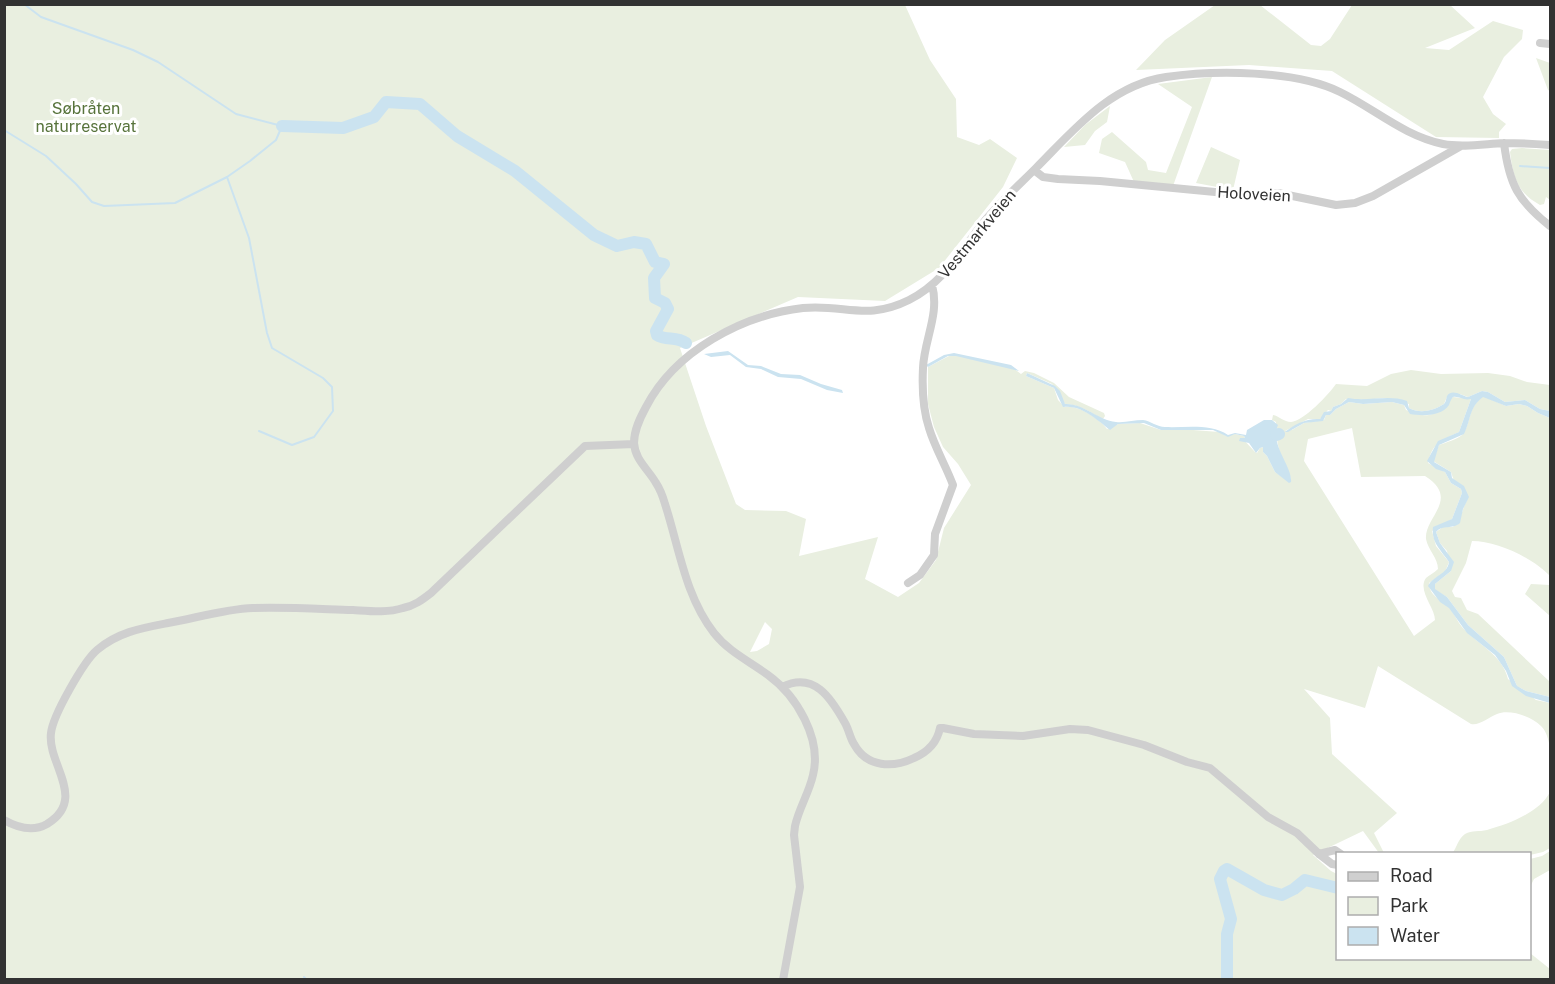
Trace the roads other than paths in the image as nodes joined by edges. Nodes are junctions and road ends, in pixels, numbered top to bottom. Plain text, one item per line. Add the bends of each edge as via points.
1 (1540, 43) dead end
2 (1551, 45) edge
3 (1504, 143) junction
4 (1551, 145) edge
5 (1461, 146) junction
6 (1034, 170) junction
7 (1551, 226) edge
8 (932, 285) junction
9 (634, 444) junction
10 (908, 583) dead end
11 (782, 687) junction
12 (4, 820) edge
13 (1338, 852) edge
14 (1319, 854) junction
15 (1336, 865) edge
16 (783, 980) edge

1 - 2 street
3 - 4 street, Vestmarkveien
3 - 5 street, Vestmarkveien
3 - 7 street via 1508,170 1521,198 1531,212
5 - 6 street, Holoveien via 1373,196 1336,205 1278,193 1236,194 1058,179 1043,177
5 - 6 street, Vestmarkveien via 1414,135 1346,95 1311,81 1261,74 1178,75 1138,84 1110,99
6 - 8 street, Vestmarkveien via 995,208
8 - 9 street, Vestmarkveien via 885,309 791,310 718,336 658,387 640,418
8 - 10 street via 934,314 925,352 923,389 929,429 953,485 934,534 934,555 920,575
9 - 11 street via 637,456 661,492 704,619 730,650
9 - 12 street via 585,446 418,603 387,611 238,609 132,630 112,639 96,650 81,669 51,733 64,783 60,812 52,821 35,828 14,826
11 - 14 street via 802,681 815,685 845,723 860,752 885,766 923,754 938,737 940,728 1023,736 1088,730 1144,745 1209,768
11 - 16 street via 806,723 815,756 795,826 800,887
13 - 14 street
14 - 15 street

